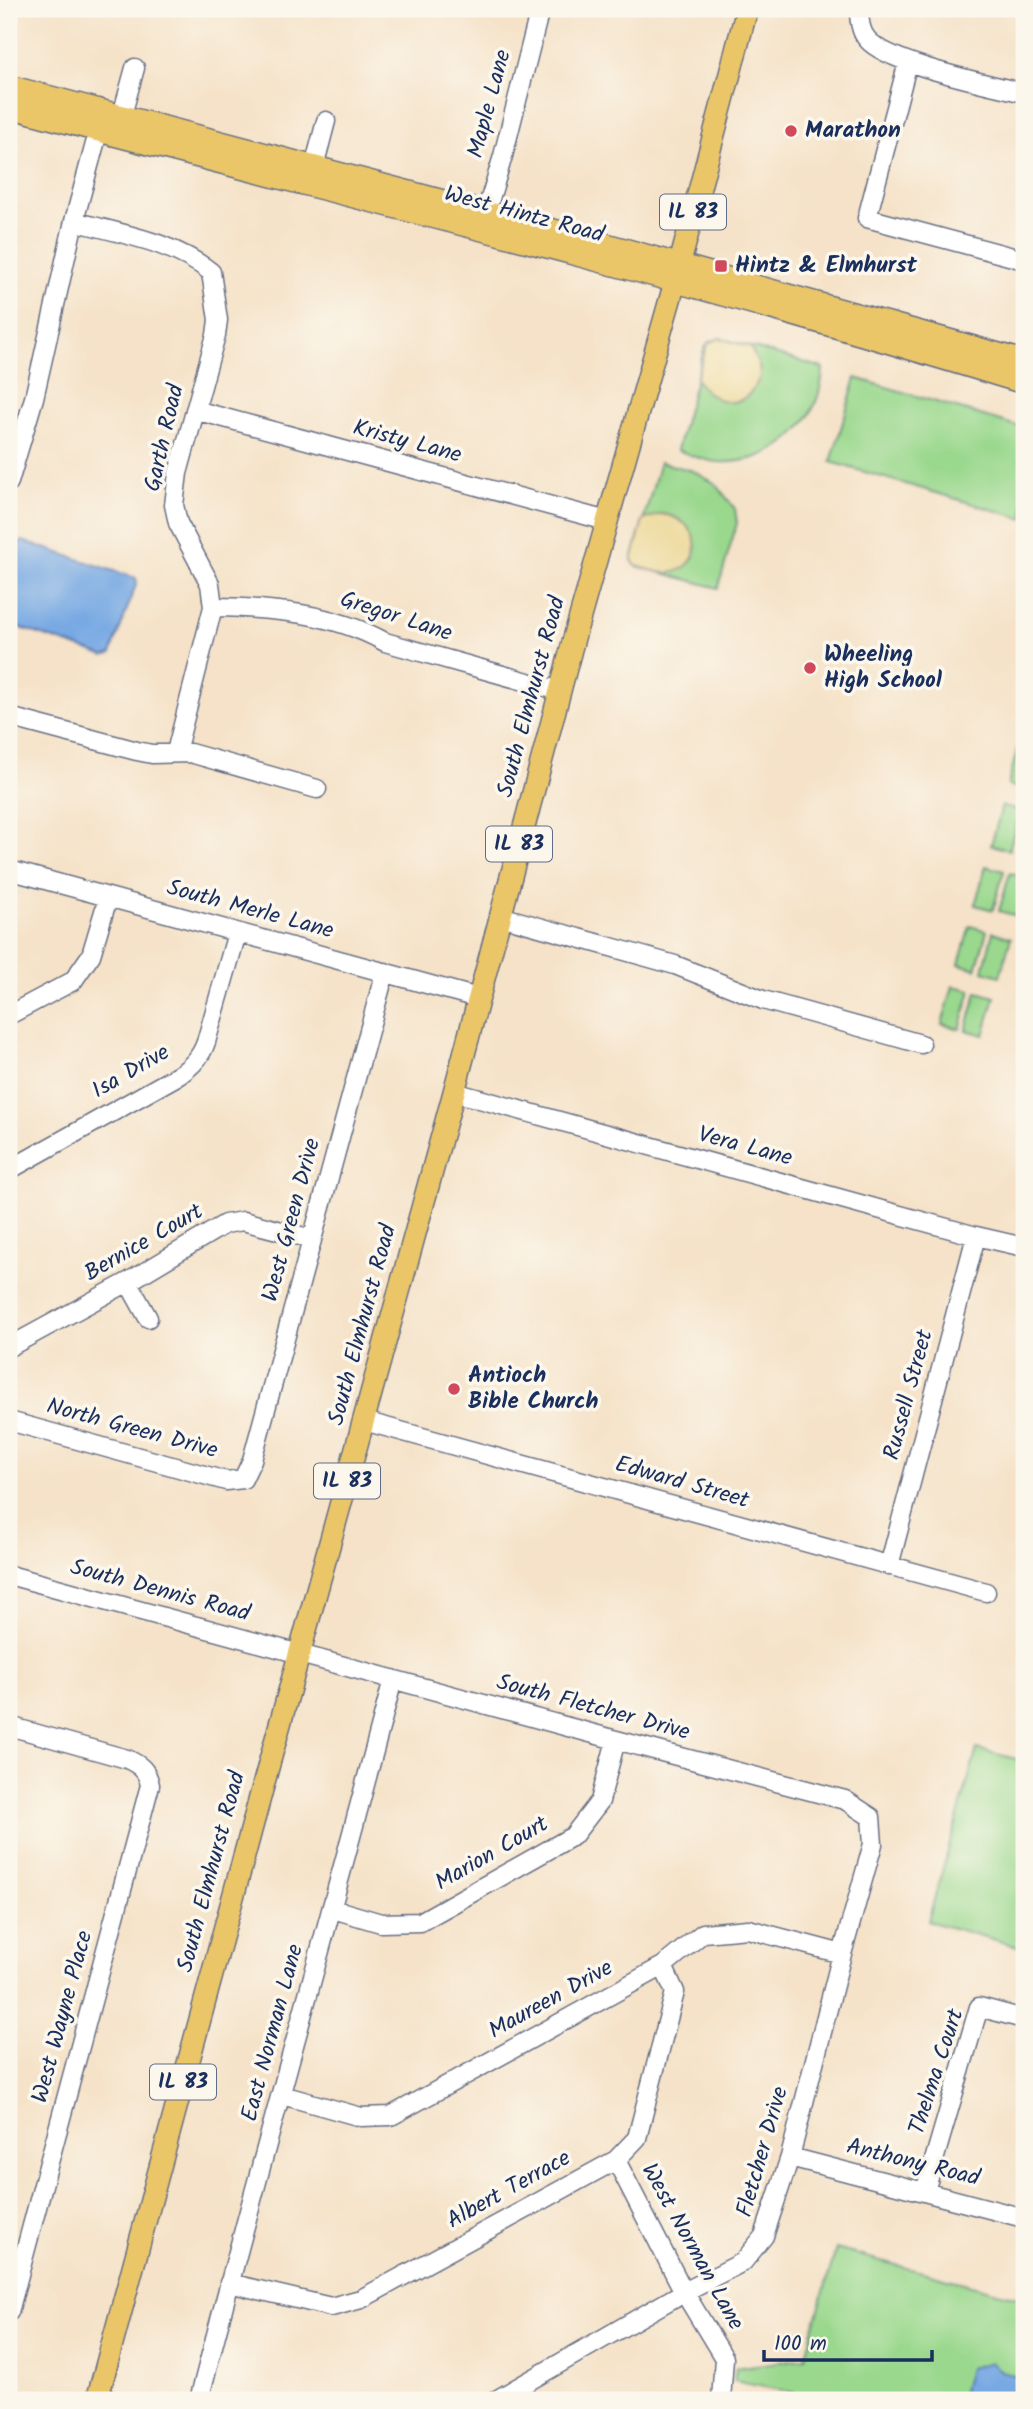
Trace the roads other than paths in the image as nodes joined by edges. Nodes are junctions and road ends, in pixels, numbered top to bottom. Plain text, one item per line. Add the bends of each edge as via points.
1 (540, 9) edge
2 (747, 9) edge
3 (859, 9) edge
4 (908, 62) junction
5 (135, 68) dead end
6 (9, 86) edge
7 (1024, 93) edge
8 (9, 107) edge
9 (326, 121) dead end
10 (110, 124) junction
11 (314, 167) junction
12 (486, 212) junction
13 (74, 221) junction
14 (1024, 260) edge
15 (677, 273) junction
16 (1024, 361) edge
17 (1024, 383) edge
18 (195, 410) junction
19 (9, 482) edge
20 (607, 521) junction
21 (213, 607) junction
22 (560, 691) junction
23 (9, 717) edge
24 (176, 752) junction
25 (317, 789) dead end
26 (9, 870) edge
27 (108, 898) junction
28 (500, 916) junction
29 (237, 933) junction
30 (385, 972) junction
31 (478, 998) junction
32 (9, 1015) edge
33 (921, 1044) dead end
34 (454, 1092) junction
35 (9, 1170) edge
36 (976, 1236) junction
37 (312, 1239) junction
38 (1024, 1247) edge
39 (128, 1282) junction
40 (148, 1318) dead end
41 (9, 1348) edge
42 (9, 1421) edge
43 (364, 1421) junction
44 (243, 1479) joint
45 (889, 1566) junction
46 (9, 1576) edge
47 (986, 1592) dead end
48 (299, 1654) junction
49 (393, 1679) junction
50 (10, 1733) edge
51 (616, 1740) junction
52 (871, 1817) joint
53 (333, 1909) junction
54 (842, 1954) junction
55 (663, 1966) junction
56 (1024, 2020) edge
57 (282, 2095) junction
58 (790, 2157) junction
59 (616, 2160) junction
60 (925, 2191) junction
61 (1024, 2218) edge
62 (13, 2278) edge
63 (229, 2283) junction
64 (684, 2292) junction
65 (9, 2312) edge
66 (97, 2400) edge
67 (199, 2400) edge
68 (498, 2400) edge
69 (722, 2400) edge

1 - 12 street, Maple Lane
2 - 15 main road, IL 83
3 - 4 street via 868,41
4 - 7 street
4 - 14 street via 867,218
5 - 10 street
6 - 10 main road, West Hintz Road
8 - 10 main road, West Hintz Road
9 - 11 street
10 - 11 main road, West Hintz Road
10 - 13 street
10 - 15 main road, West Hintz Road
11 - 12 main road, West Hintz Road
12 - 15 main road, West Hintz Road
13 - 18 street, Garth Road via 168,246 211,272 217,327
13 - 19 street via 45,354
15 - 16 main road, West Hintz Road
15 - 17 main road, West Hintz Road
15 - 20 main road, South Elmhurst Road / IL 83
18 - 20 street, Kristy Lane
18 - 21 street, Garth Road via 174,505 178,523 210,584
20 - 22 main road, South Elmhurst Road / IL 83
21 - 22 street, Gregor Lane via 313,616 385,642
21 - 24 street, Garth Road
22 - 28 main road, South Elmhurst Road / IL 83
23 - 24 street via 137,751
24 - 25 street
26 - 27 street, South Merle Lane
27 - 29 street, South Merle Lane
27 - 32 street via 92,955 73,981
28 - 31 main road, South Elmhurst Road / IL 83
28 - 33 street via 675,965 763,1000
29 - 30 street, South Merle Lane
29 - 35 street, Isa Drive via 204,1049 194,1063
30 - 31 street, South Merle Lane
30 - 37 street, West Green Drive
31 - 34 main road, South Elmhurst Road / IL 83
34 - 36 street, Vera Lane
34 - 43 main road, South Elmhurst Road / IL 83
36 - 38 street, Vera Lane
36 - 45 street, Russell Street
37 - 39 street, Bernice Court via 234,1221
37 - 44 street, West Green Drive
39 - 40 street
39 - 41 street, Bernice Court
42 - 44 street, North Green Drive via 226,1481
43 - 45 street, Edward Street
43 - 48 main road, South Elmhurst Road / IL 83
45 - 47 street, Edward Street
46 - 48 street, South Dennis Road
48 - 49 street, South Fletcher Drive
48 - 66 main road, South Elmhurst Road / IL 83
49 - 51 street, South Fletcher Drive
49 - 53 street, East Norman Lane
50 - 62 street, West Wayne Place via 127,1759 148,1775 149,1795
51 - 52 street, South Fletcher Drive via 845,1800
51 - 53 street, Marion Court via 600,1801 573,1836 420,1923 381,1923
52 - 54 street, Fletcher Drive via 873,1844
53 - 57 street, East Norman Lane
54 - 55 street, Maureen Drive via 748,1929 703,1933
54 - 58 street, Fletcher Drive
55 - 57 street, Maureen Drive via 391,2116 361,2116
55 - 59 street, Albert Terrace via 675,1992 637,2138
56 - 60 street, Thelma Court via 979,2007
57 - 63 street, East Norman Lane
58 - 60 street, Anthony Road
58 - 64 street, Fletcher Drive via 764,2236 743,2262
59 - 63 street, Albert Terrace via 361,2299 331,2307
59 - 64 street, West Norman Lane
60 - 61 street, Anthony Road
62 - 65 street, West Wayne Place
63 - 67 street, East Norman Lane
64 - 68 street, Fletcher Drive
64 - 69 street, West Norman Lane via 724,2358

